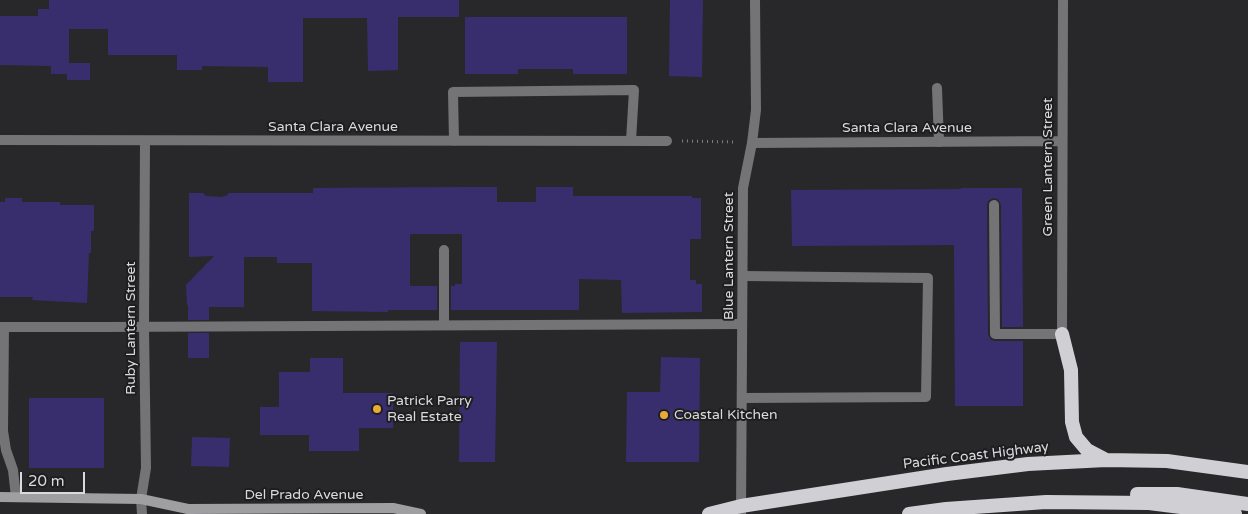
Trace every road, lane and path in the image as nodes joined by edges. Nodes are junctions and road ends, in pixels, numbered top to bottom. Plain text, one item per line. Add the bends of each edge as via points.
1 (756, 0) edge
2 (1063, 0) edge
3 (937, 88) dead end
4 (0, 140) edge
5 (145, 141) junction
6 (454, 141) junction
7 (631, 141) junction
8 (666, 141) joint
9 (1062, 141) junction
10 (939, 142) junction
11 (752, 143) junction
12 (994, 205) dead end
13 (444, 250) dead end
14 (743, 276) junction
15 (742, 324) junction
16 (444, 325) junction
17 (2, 326) edge
18 (144, 327) junction
19 (1062, 334) junction
20 (742, 398) junction
21 (1106, 460) junction
22 (1248, 472) edge
23 (0, 497) edge
24 (16, 497) junction
25 (141, 499) junction
26 (1046, 502) junction
27 (1248, 504) edge
28 (188, 509) junction
29 (741, 510) edge
30 (142, 514) edge
31 (171, 514) edge
32 (421, 514) edge
33 (709, 514) edge
34 (909, 514) edge
35 (1235, 514) edge

1 - 11 street, Blue Lantern Street via 756,110
2 - 9 street, Green Lantern Street
3 - 10 street
4 - 5 street, Santa Clara Avenue
5 - 6 street, Santa Clara Avenue
5 - 18 street, Ruby Lantern Street
6 - 7 street, Santa Clara Avenue
6 - 7 street via 453,92 634,90
7 - 8 street, Santa Clara Avenue
8 - 11 path
9 - 10 street, Santa Clara Avenue
9 - 19 street, Green Lantern Street
10 - 11 street, Santa Clara Avenue
11 - 14 street, Blue Lantern Street via 743,188
12 - 19 street via 995,334
13 - 16 street
14 - 15 street, Blue Lantern Street
14 - 20 street via 928,278 926,397
15 - 16 street
15 - 20 street, Blue Lantern Street
16 - 18 street
17 - 18 street
17 - 24 street via 3,431
18 - 25 street, Ruby Lantern Street via 146,468
19 - 21 highway via 1071,370 1072,422 1076,437 1087,450
20 - 29 street, Blue Lantern Street
21 - 22 highway, Pacific Coast Highway via 1167,461
21 - 29 highway, Pacific Coast Highway via 956,472
23 - 24 main road, Del Prado Avenue
24 - 25 main road, Del Prado Avenue
25 - 28 main road, Del Prado Avenue
25 - 30 street, Ruby Lantern Street
26 - 27 highway via 1134,494 1177,494
26 - 34 highway
26 - 35 highway via 1149,503
28 - 31 main road, Del Prado Avenue
28 - 32 main road, Del Prado Avenue via 392,508
29 - 33 highway, Pacific Coast Highway

